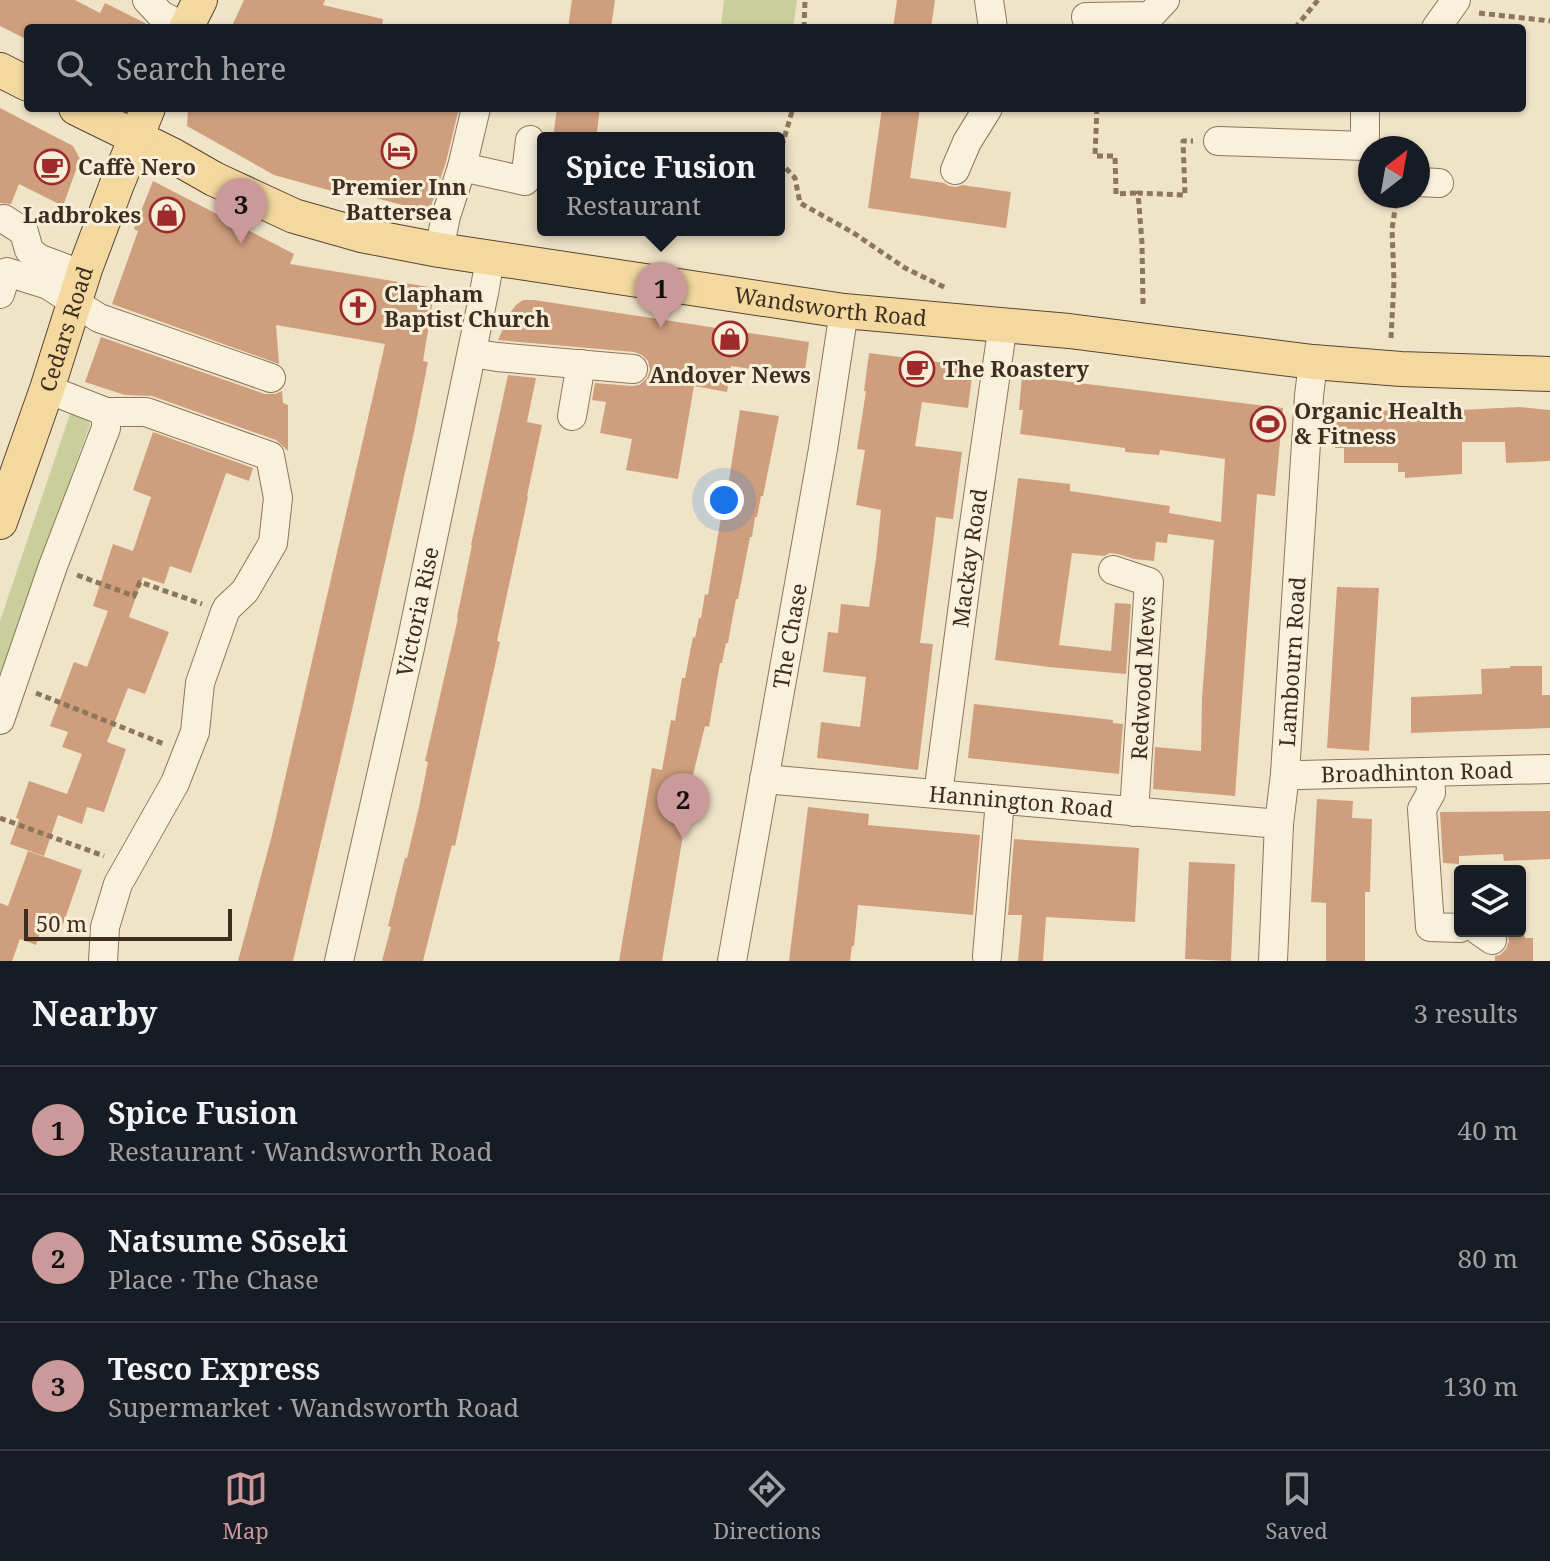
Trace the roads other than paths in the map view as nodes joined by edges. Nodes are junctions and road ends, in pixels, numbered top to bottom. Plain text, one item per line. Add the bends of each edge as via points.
1 (147, 0) edge
2 (200, 0) edge
3 (989, 0) edge
4 (1165, 0) edge
5 (1086, 17) dead end
6 (178, 24) edge
7 (188, 24) edge
8 (992, 24) edge
9 (0, 70) edge
10 (24, 82) edge
11 (94, 112) edge
12 (475, 112) edge
13 (986, 112) edge
14 (1365, 112) edge
15 (142, 123) edge
16 (1366, 136) edge
17 (530, 140) dead end
18 (1218, 141) road end
19 (1358, 149) edge
20 (462, 167) junction
21 (955, 170) dead end
22 (4, 219) dead end
23 (439, 250) junction
24 (490, 259) junction
25 (2, 278) edge
26 (79, 288) junction
27 (844, 311) junction
28 (1003, 324) junction
29 (472, 353) junction
30 (1313, 362) junction
31 (581, 364) junction
32 (633, 369) dead end
33 (1550, 374) edge
34 (271, 378) dead end
35 (47, 389) junction
36 (106, 412) junction
37 (572, 416) dead end
38 (0, 522) edge
39 (1113, 570) dead end
40 (0, 720) edge
41 (1550, 769) edge
42 (1430, 772) junction
43 (1285, 774) junction
44 (764, 779) junction
45 (938, 794) junction
46 (1000, 800) junction
47 (1134, 812) junction
48 (1279, 824) junction
49 (1454, 928) edge
50 (987, 956) dead end
51 (103, 961) edge
52 (339, 961) edge
53 (732, 961) edge
54 (1273, 961) edge

1 - 6 street
2 - 7 main road
3 - 8 street
4 - 5 street via 1150,16
9 - 10 main road
11 - 15 main road, Wandsworth Road
12 - 20 street
13 - 21 street
14 - 16 street
15 - 23 main road, Wandsworth Road via 214,179 294,216
15 - 26 main road, Cedars Road
17 - 20 street via 525,181
18 - 19 street
20 - 23 street
22 - 26 street via 24,232 29,250
23 - 24 main road, Wandsworth Road
24 - 27 main road, Wandsworth Road
24 - 29 street, Victoria Rise
25 - 26 street
26 - 34 street via 99,318
26 - 35 main road, Cedars Road
27 - 28 main road, Wandsworth Road
27 - 44 street, The Chase
28 - 30 main road, Wandsworth Road
28 - 45 street, Mackay Road
29 - 31 street
29 - 52 street, Victoria Rise
30 - 33 main road, Wandsworth Road
30 - 43 street, Lambourn Road
31 - 32 street
31 - 37 street
35 - 36 street
35 - 38 main road, Cedars Road
36 - 40 street via 106,428
36 - 51 street via 146,412 270,456 278,498 273,543 245,591 225,612 200,683 195,732 175,783 118,884 105,927
39 - 47 street, Redwood Mews via 1149,582
41 - 42 street, Broadhinton Road
42 - 43 street, Broadhinton Road
42 - 49 street via 1431,793 1422,809 1430,927
43 - 48 street, Lambourn Road
44 - 45 street, Hannington Road
44 - 53 street, The Chase
45 - 46 street, Hannington Road
46 - 47 street, Hannington Road
46 - 50 street
47 - 48 street, Hannington Road
48 - 54 street, Lambourn Road

